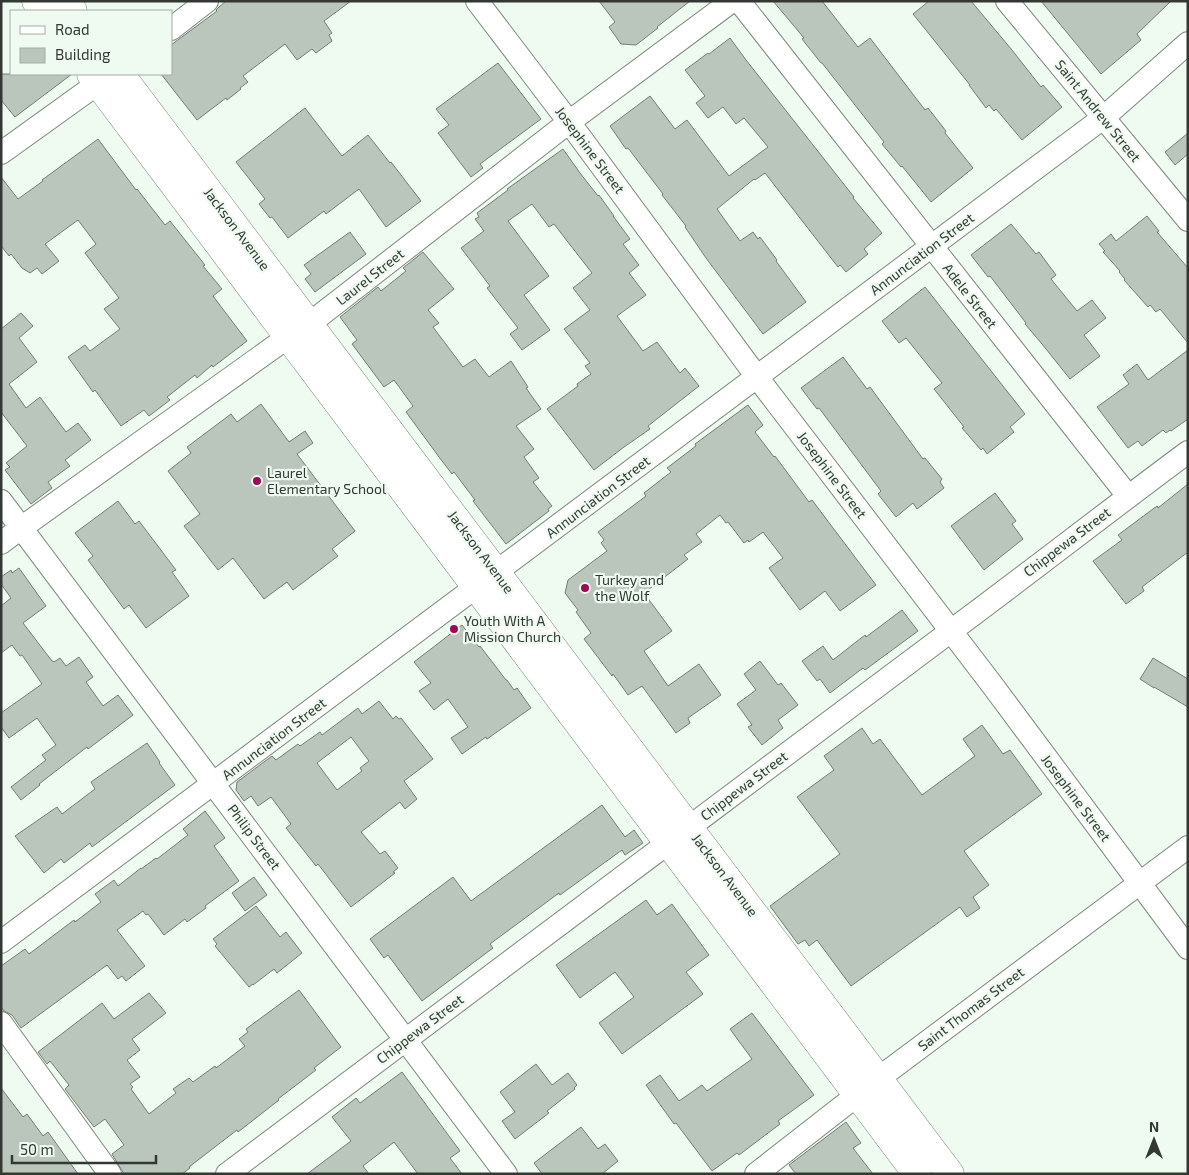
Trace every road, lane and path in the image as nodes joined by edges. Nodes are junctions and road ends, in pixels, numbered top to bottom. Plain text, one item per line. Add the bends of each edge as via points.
1 (207, 1) edge
2 (477, 1) edge
3 (732, 1) edge
4 (739, 1) edge
5 (1008, 1) edge
6 (172, 28) edge
7 (1188, 43) edge
8 (105, 76) edge
9 (1103, 118) junction
10 (570, 122) junction
11 (1, 153) edge
12 (1188, 220) edge
13 (931, 247) junction
14 (299, 330) junction
15 (757, 377) junction
16 (1188, 452) edge
17 (1128, 496) junction
18 (1, 501) edge
19 (21, 528) junction
20 (1, 543) edge
21 (487, 580) junction
22 (951, 632) junction
23 (214, 784) junction
24 (679, 835) junction
25 (1188, 847) edge
26 (1140, 883) junction
27 (1, 942) edge
28 (1188, 948) edge
29 (1, 1023) edge
30 (405, 1039) junction
31 (868, 1087) junction
32 (110, 1174) edge
33 (227, 1174) edge
34 (506, 1174) edge
35 (756, 1174) edge
36 (917, 1174) edge
37 (950, 1174) edge

1 - 6 street
2 - 10 street, Josephine Street
3 - 10 street, Laurel Street
4 - 13 street, Adele Street
5 - 9 street, Saint Andrew Street
7 - 9 street, Annunciation Street
8 - 11 street
8 - 14 street, Jackson Avenue
9 - 12 street, Saint Andrew Street
9 - 13 street, Annunciation Street
10 - 14 street, Laurel Street
10 - 15 street, Josephine Street
13 - 15 street, Annunciation Street
13 - 17 street, Adele Street
14 - 19 street, Laurel Street
14 - 21 street, Jackson Avenue
15 - 21 street, Annunciation Street
15 - 22 street, Josephine Street
16 - 17 street, Chippewa Street
17 - 22 street, Chippewa Street
18 - 19 street, Philip Street
19 - 20 street, Laurel Street
19 - 23 street, Philip Street
21 - 23 street, Annunciation Street
21 - 24 street, Jackson Avenue
22 - 24 street, Chippewa Street
22 - 26 street, Josephine Street
23 - 27 street, Annunciation Street
23 - 30 street, Philip Street
24 - 30 street, Chippewa Street
24 - 31 street, Jackson Avenue
25 - 26 street, Saint Thomas Street
26 - 28 street, Josephine Street
26 - 31 street, Saint Thomas Street
29 - 32 street
30 - 33 street, Chippewa Street
30 - 34 street, Philip Street
31 - 35 street, Saint Thomas Street
31 - 36 street, Jackson Avenue
31 - 37 street, Jackson Avenue

